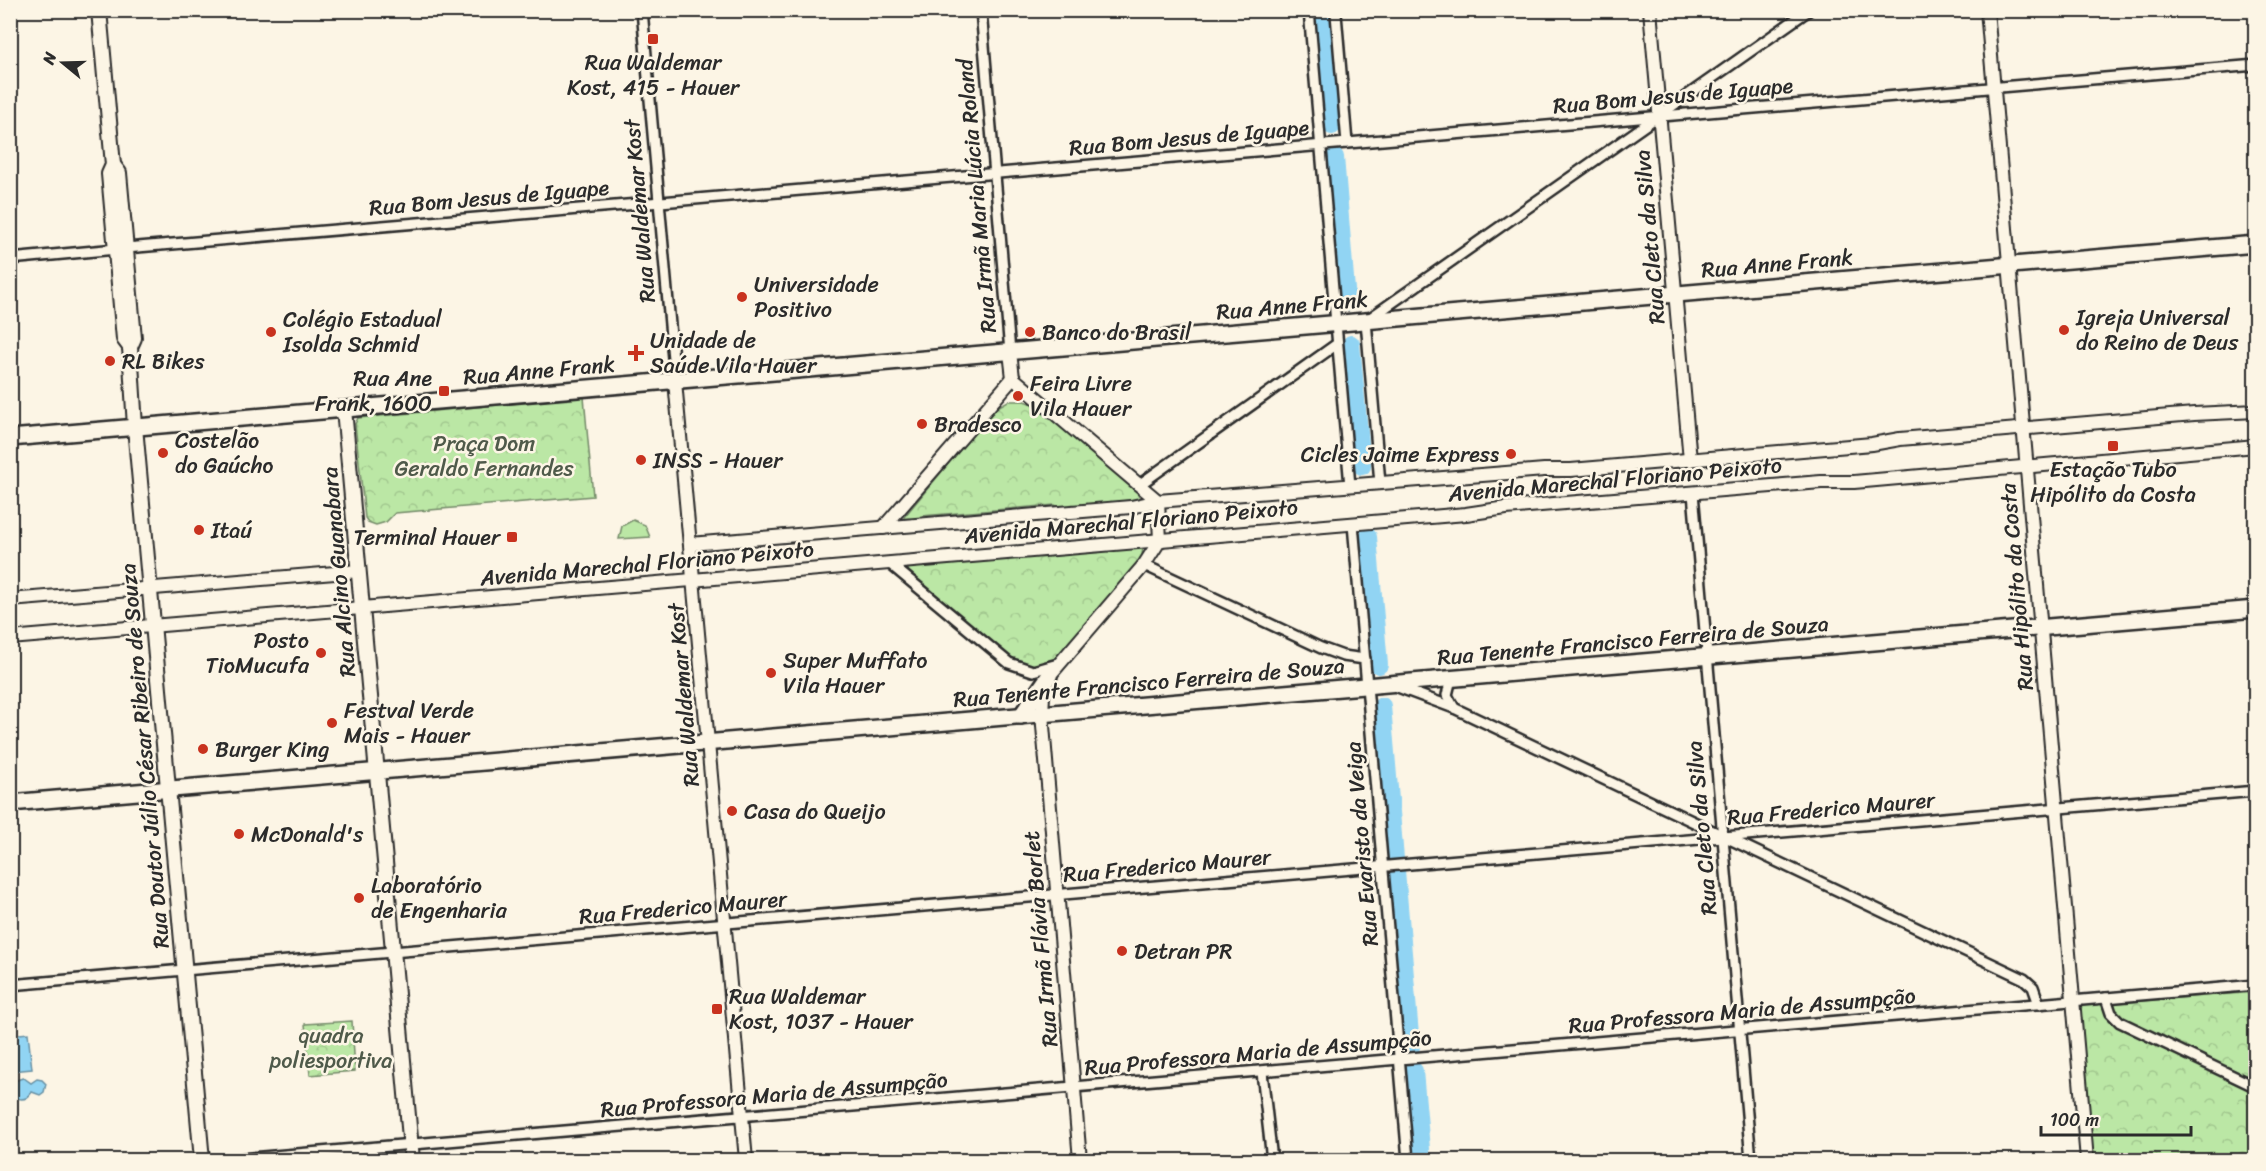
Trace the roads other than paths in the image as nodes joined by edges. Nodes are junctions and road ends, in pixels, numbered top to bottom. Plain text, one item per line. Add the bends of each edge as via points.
1 (99, 10) edge
2 (642, 10) edge
3 (981, 10) edge
4 (1309, 10) edge
5 (1650, 10) edge
6 (1809, 10) edge
7 (1987, 10) edge
8 (1336, 14) dead end
9 (2256, 65) edge
10 (1993, 88) junction
11 (1659, 116) junction
12 (1347, 143) junction
13 (1320, 145) junction
14 (995, 173) junction
15 (659, 202) junction
16 (2256, 244) edge
17 (121, 249) junction
18 (10, 259) edge
19 (2009, 265) junction
20 (1675, 294) junction
21 (1366, 321) junction
22 (1336, 324) junction
23 (1337, 344) junction
24 (1010, 352) junction
25 (1012, 378) junction
26 (675, 381) junction
27 (344, 409) junction
28 (2256, 411) edge
29 (135, 427) junction
30 (2023, 429) junction
31 (10, 438) edge
32 (2256, 446) edge
33 (1690, 460) junction
34 (2026, 466) junction
35 (1380, 483) junction
36 (1139, 485) junction
37 (1350, 486) junction
38 (1693, 493) junction
39 (1158, 501) junction
40 (1353, 524) junction
41 (883, 528) junction
42 (1160, 540) junction
43 (690, 544) junction
44 (889, 563) junction
45 (1144, 565) junction
46 (359, 571) junction
47 (693, 580) junction
48 (150, 589) junction
49 (10, 600) edge
50 (362, 608) junction
51 (2256, 609) edge
52 (153, 626) junction
53 (2040, 628) junction
54 (10, 638) edge
55 (1707, 657) junction
56 (1365, 659) junction
57 (1059, 664) junction
58 (1049, 676) junction
59 (1451, 679) junction
60 (1390, 684) junction
61 (1367, 686) junction
62 (1455, 708) junction
63 (1042, 714) junction
64 (1021, 716) junction
65 (708, 743) junction
66 (377, 771) junction
67 (168, 789) junction
68 (2256, 791) edge
69 (10, 802) edge
70 (2056, 808) junction
71 (1722, 837) junction
72 (1386, 866) junction
73 (1057, 894) junction
74 (724, 923) junction
75 (393, 952) junction
76 (184, 970) junction
77 (10, 985) edge
78 (2256, 985) edge
79 (2106, 998) junction
80 (2073, 1001) junction
81 (2039, 1004) junction
82 (1739, 1030) junction
83 (1400, 1059) junction
84 (1262, 1072) junction
85 (1074, 1087) junction
86 (2256, 1087) edge
87 (742, 1116) junction
88 (411, 1145) junction
89 (202, 1161) edge
90 (228, 1161) edge
91 (412, 1161) edge
92 (746, 1161) edge
93 (1080, 1161) edge
94 (1272, 1161) edge
95 (1408, 1161) edge
96 (1751, 1161) edge
97 (2087, 1161) edge

1 - 17 main road, Rua Doutor Júlio César Ribeiro de Souza via 113,165 119,173
2 - 15 street, Rua Waldemar Kost
3 - 14 street, Rua Irmã Maria Lúcia Roland
4 - 13 street
5 - 11 street, Rua Cleto da Silva
6 - 11 street
7 - 10 street, Rua Hipólito da Costa
8 - 12 street
9 - 10 street, Rua Bom Jesus de Iguape
10 - 11 street, Rua Bom Jesus de Iguape
10 - 19 street, Rua Hipólito da Costa
11 - 12 street, Rua Bom Jesus de Iguape
11 - 20 street, Rua Cleto da Silva
11 - 21 street
12 - 13 street, Rua Bom Jesus de Iguape
13 - 14 street, Rua Bom Jesus de Iguape
13 - 22 street
14 - 15 street, Rua Bom Jesus de Iguape
14 - 24 street, Rua Irmã Maria Lúcia Roland
15 - 17 street, Rua Bom Jesus de Iguape
15 - 26 street, Rua Waldemar Kost
16 - 19 main road, Rua Anne Frank
17 - 18 street, Rua Bom Jesus de Iguape
17 - 29 main road, Rua Doutor Júlio César Ribeiro de Souza via 134,338 130,347
19 - 20 main road, Rua Anne Frank
19 - 30 street, Rua Hipólito da Costa
20 - 21 main road, Rua Anne Frank
20 - 33 street, Rua Cleto da Silva
21 - 22 main road, Rua Anne Frank
21 - 35 street
22 - 23 street
22 - 24 main road, Rua Anne Frank
23 - 36 street
23 - 37 street
24 - 25 street, Rua Irmã Maria Lúcia Roland
24 - 26 main road, Rua Anne Frank
25 - 36 street
25 - 41 street
26 - 27 main road, Rua Anne Frank
26 - 43 street, Rua Waldemar Kost
27 - 29 main road, Rua Anne Frank
27 - 46 main road, Rua Alcino Guanabara
28 - 30 street, Avenida Marechal Floriano Peixoto
29 - 31 main road, Rua Anne Frank
29 - 48 main road, Rua Doutor Júlio César Ribeiro de Souza
30 - 33 street, Avenida Marechal Floriano Peixoto
30 - 34 street, Rua Hipólito da Costa
32 - 34 street, Avenida Marechal Floriano Peixoto
33 - 35 street, Avenida Marechal Floriano Peixoto
34 - 38 street, Avenida Marechal Floriano Peixoto
34 - 53 street, Rua Hipólito da Costa
35 - 37 street, Avenida Marechal Floriano Peixoto
36 - 39 street
37 - 39 street, Avenida Marechal Floriano Peixoto
38 - 40 street, Avenida Marechal Floriano Peixoto
38 - 55 street, Rua Cleto da Silva
39 - 41 street, Avenida Marechal Floriano Peixoto via 1131,507
39 - 42 street
40 - 42 street, Avenida Marechal Floriano Peixoto
40 - 56 street, Rua Evaristo da Veiga
41 - 43 street, Avenida Marechal Floriano Peixoto
42 - 44 street, Avenida Marechal Floriano Peixoto
42 - 45 street
43 - 47 street, Rua Waldemar Kost
44 - 47 street, Avenida Marechal Floriano Peixoto
44 - 57 street via 1009,663 1033,671
45 - 56 street via 1321,648
45 - 57 street
46 - 48 street
46 - 50 main road, Rua Alcino Guanabara
47 - 50 street, Avenida Marechal Floriano Peixoto
47 - 65 street, Rua Waldemar Kost
48 - 49 street
48 - 52 main road, Rua Doutor Júlio César Ribeiro de Souza
50 - 52 street, Avenida Marechal Floriano Peixoto
50 - 66 main road, Rua Alcino Guanabara
51 - 53 main road, Rua Tenente Francisco Ferreira de Souza
52 - 54 street, Avenida Marechal Floriano Peixoto
52 - 67 main road, Rua Doutor Júlio César Ribeiro de Souza
53 - 55 main road, Rua Tenente Francisco Ferreira de Souza
53 - 70 street, Rua Hipólito da Costa
55 - 59 main road, Rua Tenente Francisco Ferreira de Souza
55 - 71 street, Rua Cleto da Silva
56 - 61 street, Rua Evaristo da Veiga
57 - 58 street
58 - 63 street, Rua Irmã Flávia Borlet
58 - 64 main road
59 - 60 main road, Rua Tenente Francisco Ferreira de Souza
59 - 62 street via 1447,695
60 - 61 main road, Rua Tenente Francisco Ferreira de Souza
60 - 62 street
61 - 63 main road, Rua Tenente Francisco Ferreira de Souza
61 - 72 street, Rua Evaristo da Veiga
62 - 71 street
63 - 64 main road, Rua Tenente Francisco Ferreira de Souza
63 - 73 street, Rua Irmã Flávia Borlet
64 - 65 main road, Rua Tenente Francisco Ferreira de Souza
65 - 66 main road, Rua Tenente Francisco Ferreira de Souza
65 - 74 street, Rua Waldemar Kost
66 - 67 main road, Rua Tenente Francisco Ferreira de Souza
66 - 75 main road, Rua Alcino Guanabara
67 - 69 main road, Rua Tenente Francisco Ferreira de Souza
67 - 76 main road, Rua Doutor Júlio César Ribeiro de Souza
68 - 70 street, Rua Frederico Maurer
70 - 71 street, Rua Frederico Maurer
70 - 80 street, Rua Hipólito da Costa
71 - 72 street, Rua Frederico Maurer
71 - 81 street via 2024,979 2033,987
71 - 82 street, Rua Cleto da Silva
72 - 73 street, Rua Frederico Maurer
72 - 83 street, Rua Evaristo da Veiga
73 - 74 street, Rua Frederico Maurer
73 - 85 street, Rua Irmã Flávia Borlet
74 - 75 street, Rua Frederico Maurer
74 - 87 street, Rua Waldemar Kost
75 - 76 street, Rua Frederico Maurer
75 - 88 main road, Rua Alcino Guanabara
76 - 77 street, Rua Frederico Maurer
76 - 89 main road, Rua Doutor Júlio César Ribeiro de Souza
78 - 79 street, Rua Professora Maria de Assumpção
79 - 80 street, Rua Professora Maria de Assumpção
79 - 86 street via 2110,1013 2120,1022
80 - 81 street, Rua Professora Maria de Assumpção
80 - 97 street, Rua Hipólito da Costa
81 - 82 street, Rua Professora Maria de Assumpção
82 - 83 street, Rua Professora Maria de Assumpção
82 - 96 street, Rua Cleto da Silva
83 - 84 street, Rua Professora Maria de Assumpção
83 - 95 street, Rua Evaristo da Veiga
84 - 85 street, Rua Professora Maria de Assumpção
84 - 94 street
85 - 87 street, Rua Professora Maria de Assumpção
85 - 93 street, Rua Irmã Flávia Borlet
87 - 88 street, Rua Professora Maria de Assumpção
87 - 92 street, Rua Waldemar Kost
88 - 90 street, Rua Professora Maria de Assumpção
88 - 91 main road, Rua Alcino Guanabara

